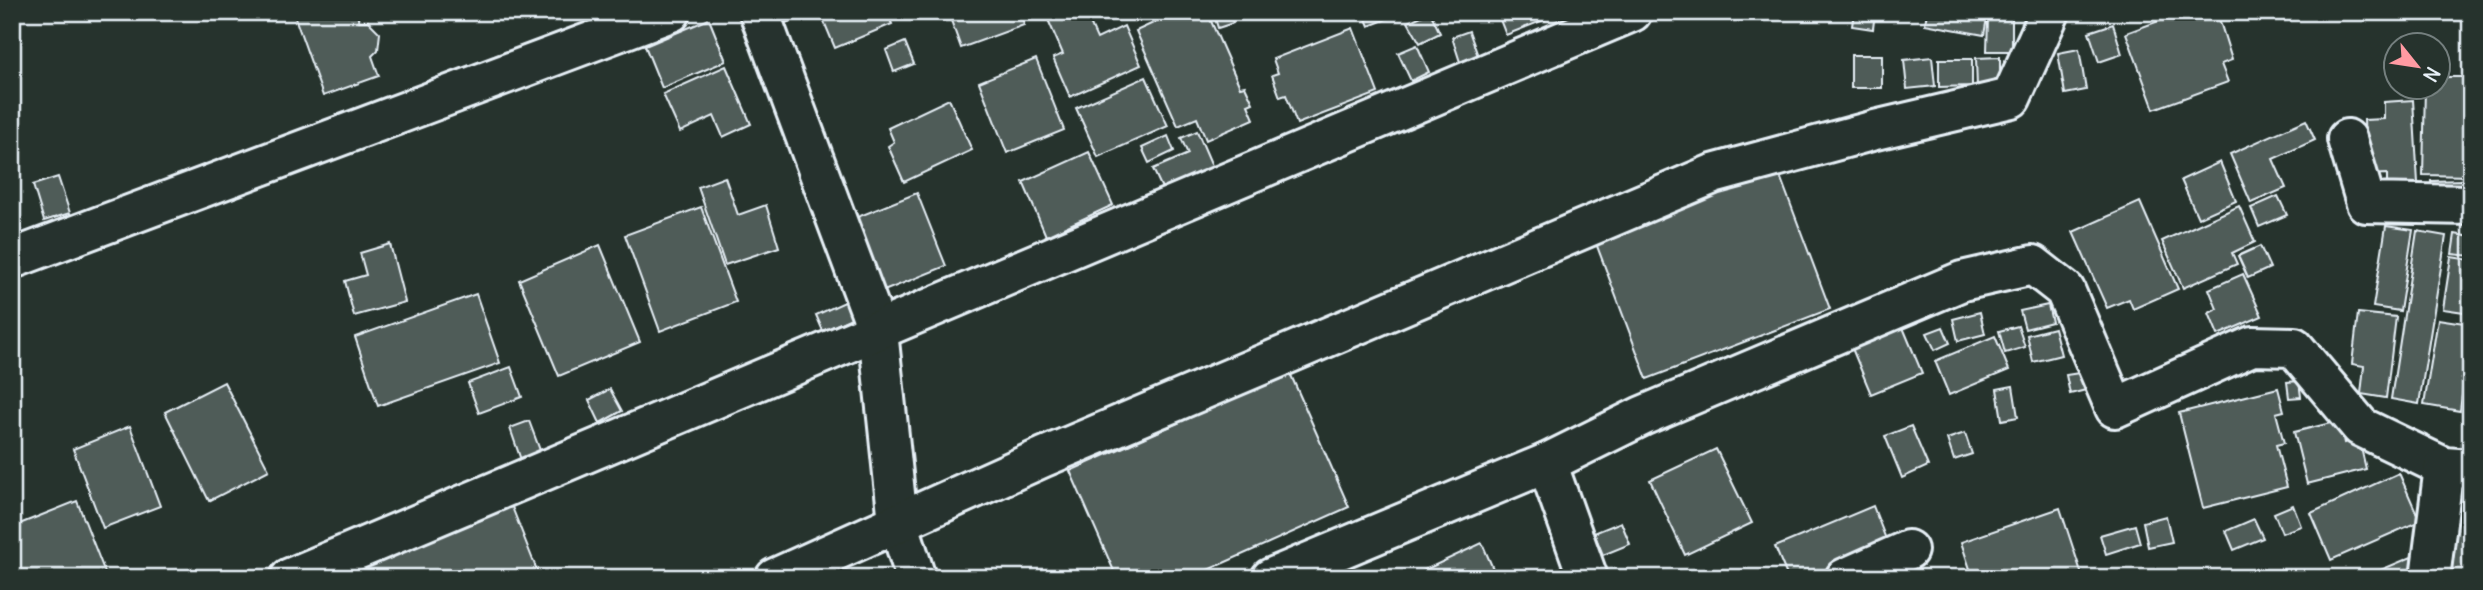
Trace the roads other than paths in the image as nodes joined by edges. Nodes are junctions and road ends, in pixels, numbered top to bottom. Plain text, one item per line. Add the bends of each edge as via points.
1 (671, 12) edge
2 (759, 12) edge
3 (1632, 12) edge
4 (2050, 12) edge
5 (2347, 139) dead end
6 (2471, 205) edge
7 (12, 259) edge
8 (878, 331) junction
9 (1547, 463) junction
10 (2457, 468) edge
11 (898, 522) junction
12 (1908, 550) dead end
13 (290, 578) edge
14 (775, 578) edge
15 (916, 578) edge
16 (1271, 578) edge
17 (1588, 578) edge
18 (1845, 578) edge
19 (2430, 578) edge

1 - 7 street
2 - 8 street
3 - 8 street
4 - 11 street via 2011,98 1713,174
5 - 6 street via 2366,203
8 - 11 street
8 - 13 street
9 - 10 street via 1642,415 1962,281 2033,265 2065,290 2115,408 2252,346 2294,346 2361,427
9 - 16 street
9 - 17 street
10 - 19 street
11 - 14 street
11 - 15 street
12 - 18 street

